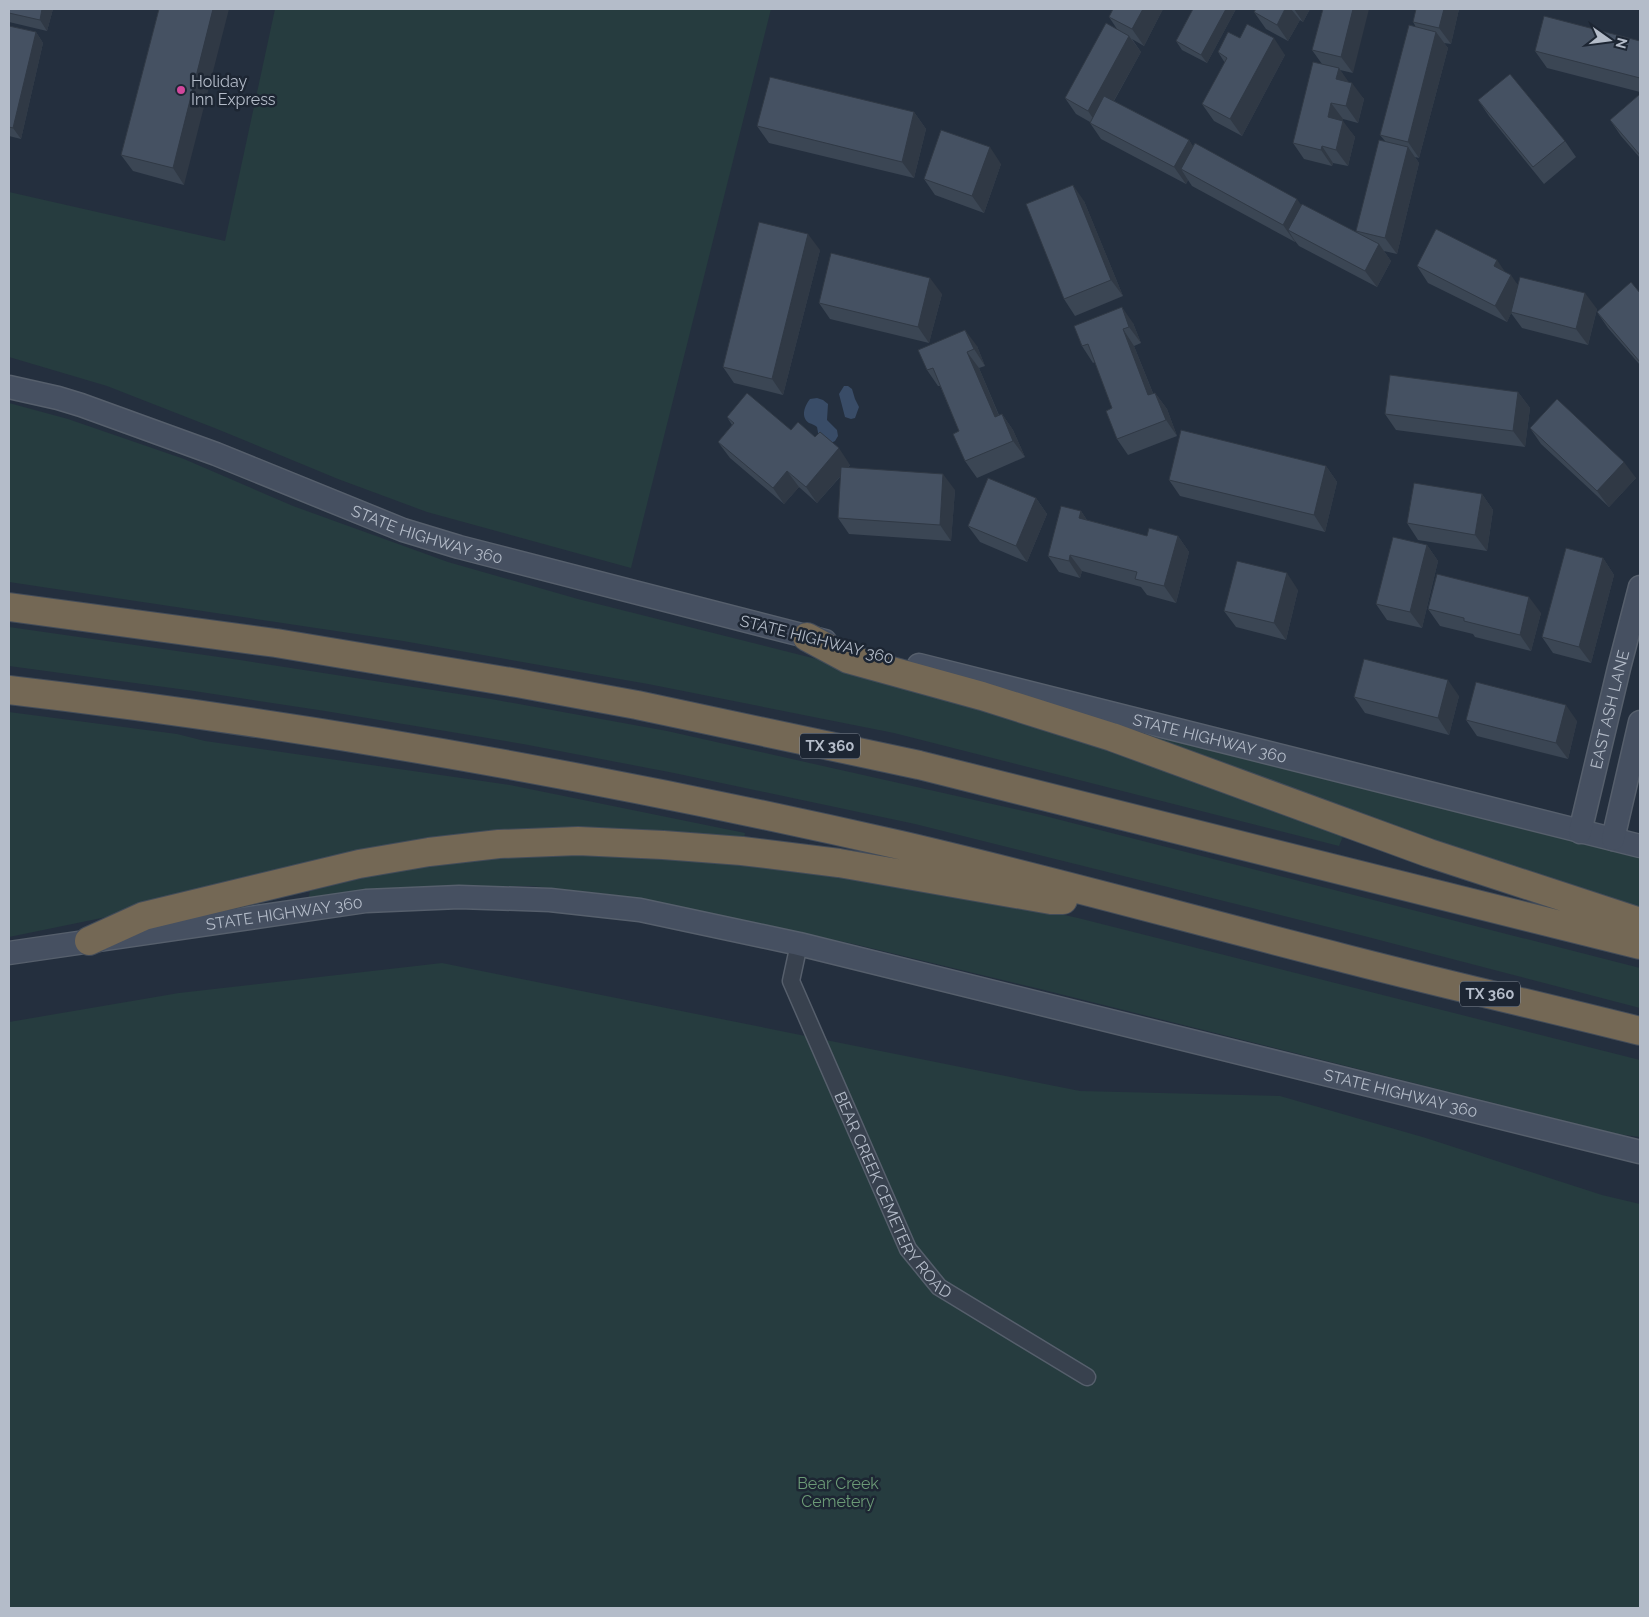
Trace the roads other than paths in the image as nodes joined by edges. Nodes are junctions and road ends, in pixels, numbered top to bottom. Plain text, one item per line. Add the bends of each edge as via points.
1 (9, 387) edge
2 (1640, 588) edge
3 (9, 607) edge
4 (807, 637) junction
5 (9, 690) edge
6 (1640, 722) edge
7 (1580, 832) junction
8 (1613, 839) junction
9 (1640, 846) edge
10 (1110, 896) junction
11 (1640, 922) edge
12 (89, 941) junction
13 (799, 944) junction
14 (1640, 944) edge
15 (9, 953) edge
16 (1640, 1031) edge
17 (1640, 1152) edge
18 (1087, 1377) dead end

1 - 4 main road, STATE HIGHWAY 360 via 82,405 216,454 403,530
2 - 7 main road, EAST ASH LANE
3 - 14 highway, TX 360 via 276,643 646,707 919,765
4 - 7 main road, STATE HIGHWAY 360
4 - 11 highway via 848,658 1112,737 1420,850
5 - 10 highway, TX 360 via 400,746 616,786 902,846
6 - 8 main road, EAST ASH LANE
7 - 8 main road, STATE HIGHWAY 360
8 - 9 main road, STATE HIGHWAY 360
10 - 12 highway via 1051,900 839,863 732,850 578,841 498,844 368,862 273,884 144,916
10 - 16 highway, TX 360 via 1339,957
12 - 13 main road, STATE HIGHWAY 360 via 366,901 459,897 550,900 640,910
12 - 15 main road, STATE HIGHWAY 360
13 - 17 main road, STATE HIGHWAY 360
13 - 18 street, BEAR CREEK CEMETERY ROAD via 791,981 908,1249 939,1287

